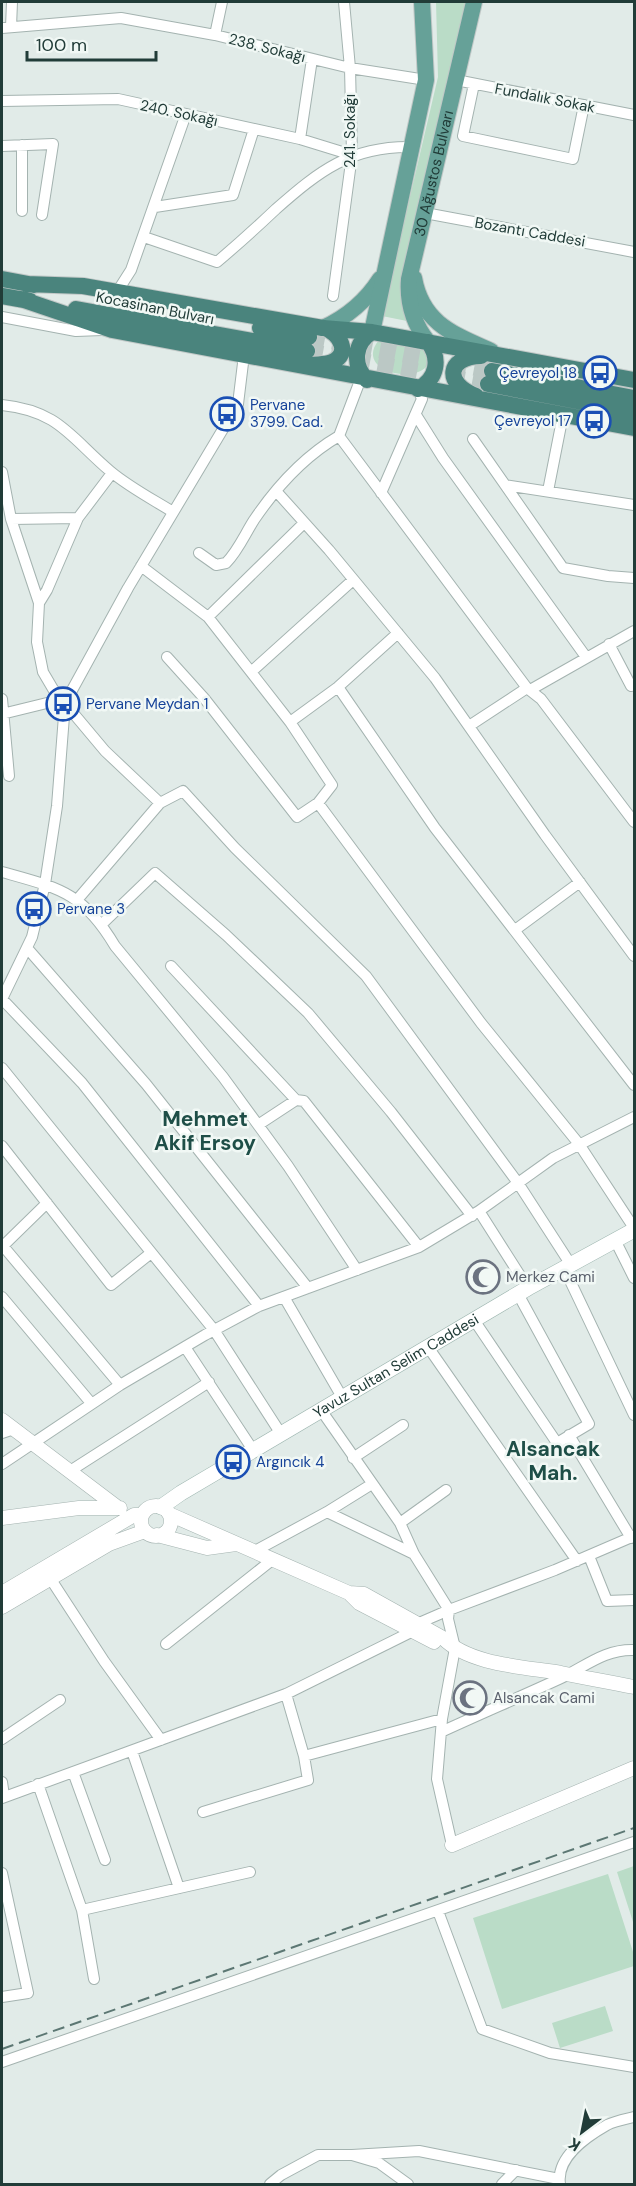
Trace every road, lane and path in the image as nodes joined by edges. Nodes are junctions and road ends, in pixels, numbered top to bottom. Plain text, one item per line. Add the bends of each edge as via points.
1 (12, 2) edge
2 (222, 2) edge
3 (344, 2) edge
4 (422, 2) edge
5 (474, 2) edge
6 (7, 27) edge
7 (215, 35) junction
8 (312, 59) junction
9 (350, 68) junction
10 (426, 80) junction
11 (456, 80) junction
12 (474, 84) junction
13 (2, 101) edge
14 (584, 105) junction
15 (186, 114) junction
16 (634, 115) edge
17 (254, 129) junction
18 (300, 139) junction
19 (22, 145) junction
20 (2, 146) edge
21 (411, 147) junction
22 (352, 155) junction
23 (155, 207) junction
24 (22, 211) dead end
25 (425, 213) junction
26 (42, 215) dead end
27 (144, 237) junction
28 (634, 252) edge
29 (412, 265) junction
30 (131, 270) junction
31 (384, 273) junction
32 (2, 279) edge
33 (23, 292) junction
34 (117, 292) junction
35 (135, 295) junction
36 (2, 296) edge
37 (333, 296) dead end
38 (2, 316) edge
39 (112, 330) junction
40 (372, 332) junction
41 (313, 338) junction
42 (428, 342) junction
43 (244, 355) junction
44 (503, 356) junction
45 (299, 366) junction
46 (364, 379) junction
47 (634, 380) edge
48 (418, 389) junction
49 (634, 398) edge
50 (494, 402) junction
51 (2, 405) edge
52 (634, 412) edge
53 (416, 415) junction
54 (563, 415) junction
55 (634, 429) edge
56 (339, 436) junction
57 (473, 439) dead end
58 (2, 472) edge
59 (112, 472) junction
60 (505, 485) junction
61 (276, 491) junction
62 (548, 492) junction
63 (4, 493) edge
64 (381, 493) junction
65 (634, 506) edge
66 (173, 512) junction
67 (78, 518) junction
68 (11, 519) junction
69 (304, 523) junction
70 (199, 553) dead end
71 (141, 566) junction
72 (634, 578) edge
73 (353, 580) junction
74 (39, 603) junction
75 (208, 617) junction
76 (634, 631) edge
77 (398, 633) junction
78 (609, 644) junction
79 (167, 657) dead end
80 (586, 657) junction
81 (251, 672) junction
82 (631, 686) dead end
83 (338, 687) junction
84 (529, 689) junction
85 (2, 699) edge
86 (65, 703) junction
87 (2, 714) edge
88 (290, 722) junction
89 (470, 726) junction
90 (9, 776) dead end
91 (160, 803) junction
92 (318, 803) junction
93 (634, 822) edge
94 (2, 872) edge
95 (580, 882) junction
96 (45, 884) junction
97 (77, 900) junction
98 (102, 924) junction
99 (515, 930) junction
100 (27, 948) junction
101 (634, 956) edge
102 (171, 966) dead end
103 (4, 985) edge
104 (2, 999) edge
105 (2, 1068) edge
106 (634, 1085) edge
107 (296, 1100) junction
108 (634, 1117) edge
109 (258, 1125) junction
110 (579, 1144) junction
111 (2, 1146) edge
112 (518, 1183) junction
113 (47, 1203) junction
114 (475, 1214) junction
115 (634, 1229) edge
116 (615, 1240) junction
117 (2, 1245) edge
118 (419, 1247) junction
119 (151, 1253) junction
120 (568, 1267) junction
121 (357, 1270) junction
122 (634, 1278) edge
123 (309, 1288) junction
124 (523, 1291) junction
125 (2, 1297) edge
126 (284, 1297) junction
127 (259, 1306) junction
128 (474, 1320) junction
129 (214, 1330) junction
130 (185, 1347) junction
131 (428, 1347) junction
132 (209, 1382) junction
133 (120, 1384) junction
134 (342, 1397) junction
135 (91, 1403) junction
136 (321, 1410) junction
137 (634, 1415) edge
138 (2, 1420) edge
139 (403, 1425) dead end
140 (8, 1431) edge
141 (281, 1434) junction
142 (569, 1435) junction
143 (34, 1443) junction
144 (253, 1450) junction
145 (353, 1458) junction
146 (2, 1464) edge
147 (70, 1471) junction
148 (372, 1484) junction
149 (446, 1490) dead end
150 (117, 1507) junction
151 (165, 1510) junction
152 (327, 1512) junction
153 (142, 1514) junction
154 (2, 1518) edge
155 (400, 1524) junction
156 (151, 1533) junction
157 (633, 1537) edge
158 (236, 1544) junction
159 (253, 1552) junction
160 (414, 1554) junction
161 (589, 1556) junction
162 (272, 1560) junction
163 (577, 1561) junction
164 (50, 1578) junction
165 (2, 1593) edge
166 (634, 1600) edge
167 (2, 1607) edge
168 (449, 1610) junction
169 (416, 1627) junction
170 (166, 1644) dead end
171 (453, 1646) junction
172 (634, 1650) edge
173 (568, 1675) junction
174 (634, 1687) edge
175 (286, 1694) junction
176 (60, 1700) dead end
177 (442, 1719) junction
178 (441, 1732) junction
179 (2, 1740) edge
180 (161, 1740) junction
181 (132, 1751) junction
182 (304, 1756) junction
183 (634, 1768) edge
184 (73, 1772) junction
185 (2, 1782) edge
186 (38, 1784) junction
187 (3, 1797) edge
188 (204, 1812) dead end
189 (634, 1842) edge
190 (452, 1845) joint
191 (105, 1860) dead end
192 (250, 1872) dead end
193 (2, 1873) edge
194 (179, 1888) junction
195 (82, 1910) junction
196 (438, 1911) junction
197 (7, 1924) edge
198 (94, 1979) dead end
199 (2, 1997) edge
200 (2, 2062) edge
201 (634, 2067) edge
202 (634, 2117) edge
203 (351, 2156) junction
204 (516, 2170) junction
205 (560, 2182) edge
206 (270, 2184) edge
207 (408, 2184) edge
208 (502, 2184) edge

1 - 6 street
2 - 7 street
3 - 9 street, 241. Sokağı
4 - 10 main road, 30 Ağustos Bulvarı
5 - 11 main road, 30 Ağustos Bulvarı
6 - 7 street, 238. Sokağı via 121,18
7 - 8 street, 238. Sokağı
8 - 9 street, 238. Sokağı
8 - 18 street
9 - 10 street, 238. Sokağı
9 - 22 street, 241. Sokağı
10 - 21 main road, 30 Ağustos Bulvarı
11 - 12 street, Fundalık Sokak
11 - 25 main road, 30 Ağustos Bulvarı
12 - 14 street, Fundalık Sokak
12 - 14 street via 464,136 562,157 573,159
13 - 15 street, 240. Sokağı via 118,99
14 - 16 street, Fundalık Sokak
15 - 17 street, 240. Sokağı
15 - 23 street
17 - 18 street, 240. Sokağı
17 - 23 street via 233,195
18 - 22 street, 240. Sokağı
19 - 20 street
19 - 24 street
19 - 26 street via 53,144
21 - 22 street via 387,147
21 - 31 main road, 30 Ağustos Bulvarı
22 - 27 street via 316,175 217,262
22 - 37 street, 241. Sokağı
23 - 27 street
25 - 28 street, Bozantı Caddesi
25 - 29 main road, 30 Ağustos Bulvarı
27 - 30 street
29 - 42 main road, 30 Ağustos Bulvarı via 409,303
29 - 44 main road via 417,292 435,320 458,336
30 - 34 street
30 - 35 street
31 - 40 main road, 30 Ağustos Bulvarı
31 - 41 main road via 360,304
32 - 33 highway, Kocasinan Bulvarı
33 - 34 highway via 83,286
33 - 36 highway, Kocasinan Bulvarı
33 - 39 highway
33 - 41 highway, Kocasinan Bulvarı
34 - 35 highway
35 - 41 highway
38 - 39 street via 76,331
39 - 43 highway
40 - 41 highway
40 - 42 highway
40 - 46 highway via 363,339 357,354
41 - 45 highway via 339,337 342,345 338,357 328,363
42 - 44 highway
42 - 48 highway via 435,368 427,383
43 - 45 highway
43 - 66 street via 238,404
44 - 47 highway
44 - 50 highway via 465,358 454,372 461,389
45 - 46 highway
46 - 48 highway
46 - 56 street
48 - 50 highway
48 - 53 street via 422,399
49 - 52 highway via 490,378
50 - 54 highway
51 - 59 street via 33,411 56,421
53 - 64 street
53 - 80 street
54 - 55 highway
54 - 62 street
56 - 61 street via 304,460
56 - 64 street
57 - 60 street
58 - 63 street
59 - 66 street
59 - 67 street
60 - 62 street
60 - 72 street via 563,567
61 - 69 street
61 - 70 street via 226,563 216,565
62 - 65 street
63 - 68 street
64 - 84 street
66 - 71 street
67 - 68 street
67 - 74 street
68 - 74 street
69 - 73 street
69 - 75 street
71 - 75 street
71 - 86 street
73 - 77 street
73 - 81 street
74 - 86 street via 40,663
75 - 81 street
76 - 78 street
77 - 83 street
77 - 89 street
78 - 80 street
78 - 82 street
79 - 92 street via 297,817
80 - 84 street
81 - 88 street
83 - 88 street
83 - 99 street via 435,828
84 - 89 street
84 - 93 street via 541,699
85 - 87 street
86 - 87 street via 51,702
86 - 91 street via 105,751
86 - 96 street via 57,806
87 - 90 street
88 - 92 street via 332,785
89 - 95 street
91 - 97 street
91 - 112 street via 183,790 235,848 366,976
92 - 110 street via 481,1023
94 - 96 street
95 - 99 street
95 - 101 street
96 - 97 street
96 - 100 street
97 - 98 street
98 - 109 street via 115,946
98 - 114 street via 154,873 308,1013
99 - 106 street
100 - 103 street
100 - 123 street via 146,1084
102 - 107 street
103 - 104 street
104 - 127 street via 82,1083
105 - 119 street
107 - 109 street
107 - 118 street via 304,1101
108 - 110 street
109 - 121 street
110 - 112 street
110 - 115 street
111 - 113 street
112 - 114 street
112 - 120 street
113 - 117 street
113 - 119 street via 111,1285
114 - 118 street
114 - 124 street
115 - 116 main road, Yavuz Sultan Selim Caddesi
116 - 120 main road, Yavuz Sultan Selim Caddesi
116 - 122 street
117 - 133 street
118 - 121 street
119 - 129 street
120 - 124 main road, Yavuz Sultan Selim Caddesi
120 - 137 street
121 - 123 street
123 - 126 street
124 - 128 main road, Yavuz Sultan Selim Caddesi
124 - 142 street via 589,1424
125 - 135 street
126 - 127 street
126 - 134 street
127 - 129 street
128 - 131 main road, Yavuz Sultan Selim Caddesi
128 - 142 street via 557,1443
129 - 130 street
129 - 141 street
130 - 132 street
130 - 133 street
131 - 134 main road, Yavuz Sultan Selim Caddesi
131 - 163 street
132 - 144 street
132 - 147 street
133 - 135 street
134 - 136 main road, Yavuz Sultan Selim Caddesi
135 - 143 street
136 - 141 main road, Yavuz Sultan Selim Caddesi
136 - 145 street
138 - 140 street
139 - 145 street
140 - 143 street
141 - 144 main road, Yavuz Sultan Selim Caddesi
142 - 157 street
143 - 146 street
143 - 147 street
144 - 151 main road, Yavuz Sultan Selim Caddesi via 181,1493
145 - 148 street
147 - 150 street
148 - 152 street
148 - 155 street
149 - 155 street
150 - 153 street
150 - 154 street
151 - 153 street via 151,1506
151 - 156 street via 170,1522 168,1529
151 - 158 street
152 - 159 street
152 - 160 street
153 - 156 street via 141,1525
153 - 165 street via 134,1515
155 - 160 street
156 - 158 street via 207,1548
156 - 164 street via 109,1544
157 - 161 street
158 - 159 street
159 - 162 street
160 - 168 street
161 - 163 street
161 - 166 street via 607,1601
162 - 169 street via 349,1593 364,1594
162 - 170 street
163 - 168 street
164 - 167 street
164 - 180 street
168 - 169 street
168 - 171 street
169 - 171 street
169 - 175 street
171 - 173 street via 491,1661
171 - 177 street
172 - 173 street via 601,1655
173 - 174 street
173 - 178 street
175 - 180 street
175 - 182 street
176 - 179 street
177 - 178 street
177 - 182 street
178 - 190 street via 437,1779
180 - 181 street
181 - 184 street
181 - 194 street
182 - 188 street via 308,1780
183 - 190 street
184 - 186 street
184 - 191 street
185 - 187 street
186 - 187 street
186 - 195 street
189 - 196 street
192 - 194 street
193 - 197 street
194 - 195 street
195 - 198 street
196 - 200 street
196 - 201 street via 482,2029 550,2053
197 - 199 street via 28,1993
202 - 205 street via 609,2124 572,2150 558,2173
203 - 204 street via 419,2151
203 - 206 street via 318,2155
203 - 207 street via 379,2163
204 - 205 street
204 - 208 street

